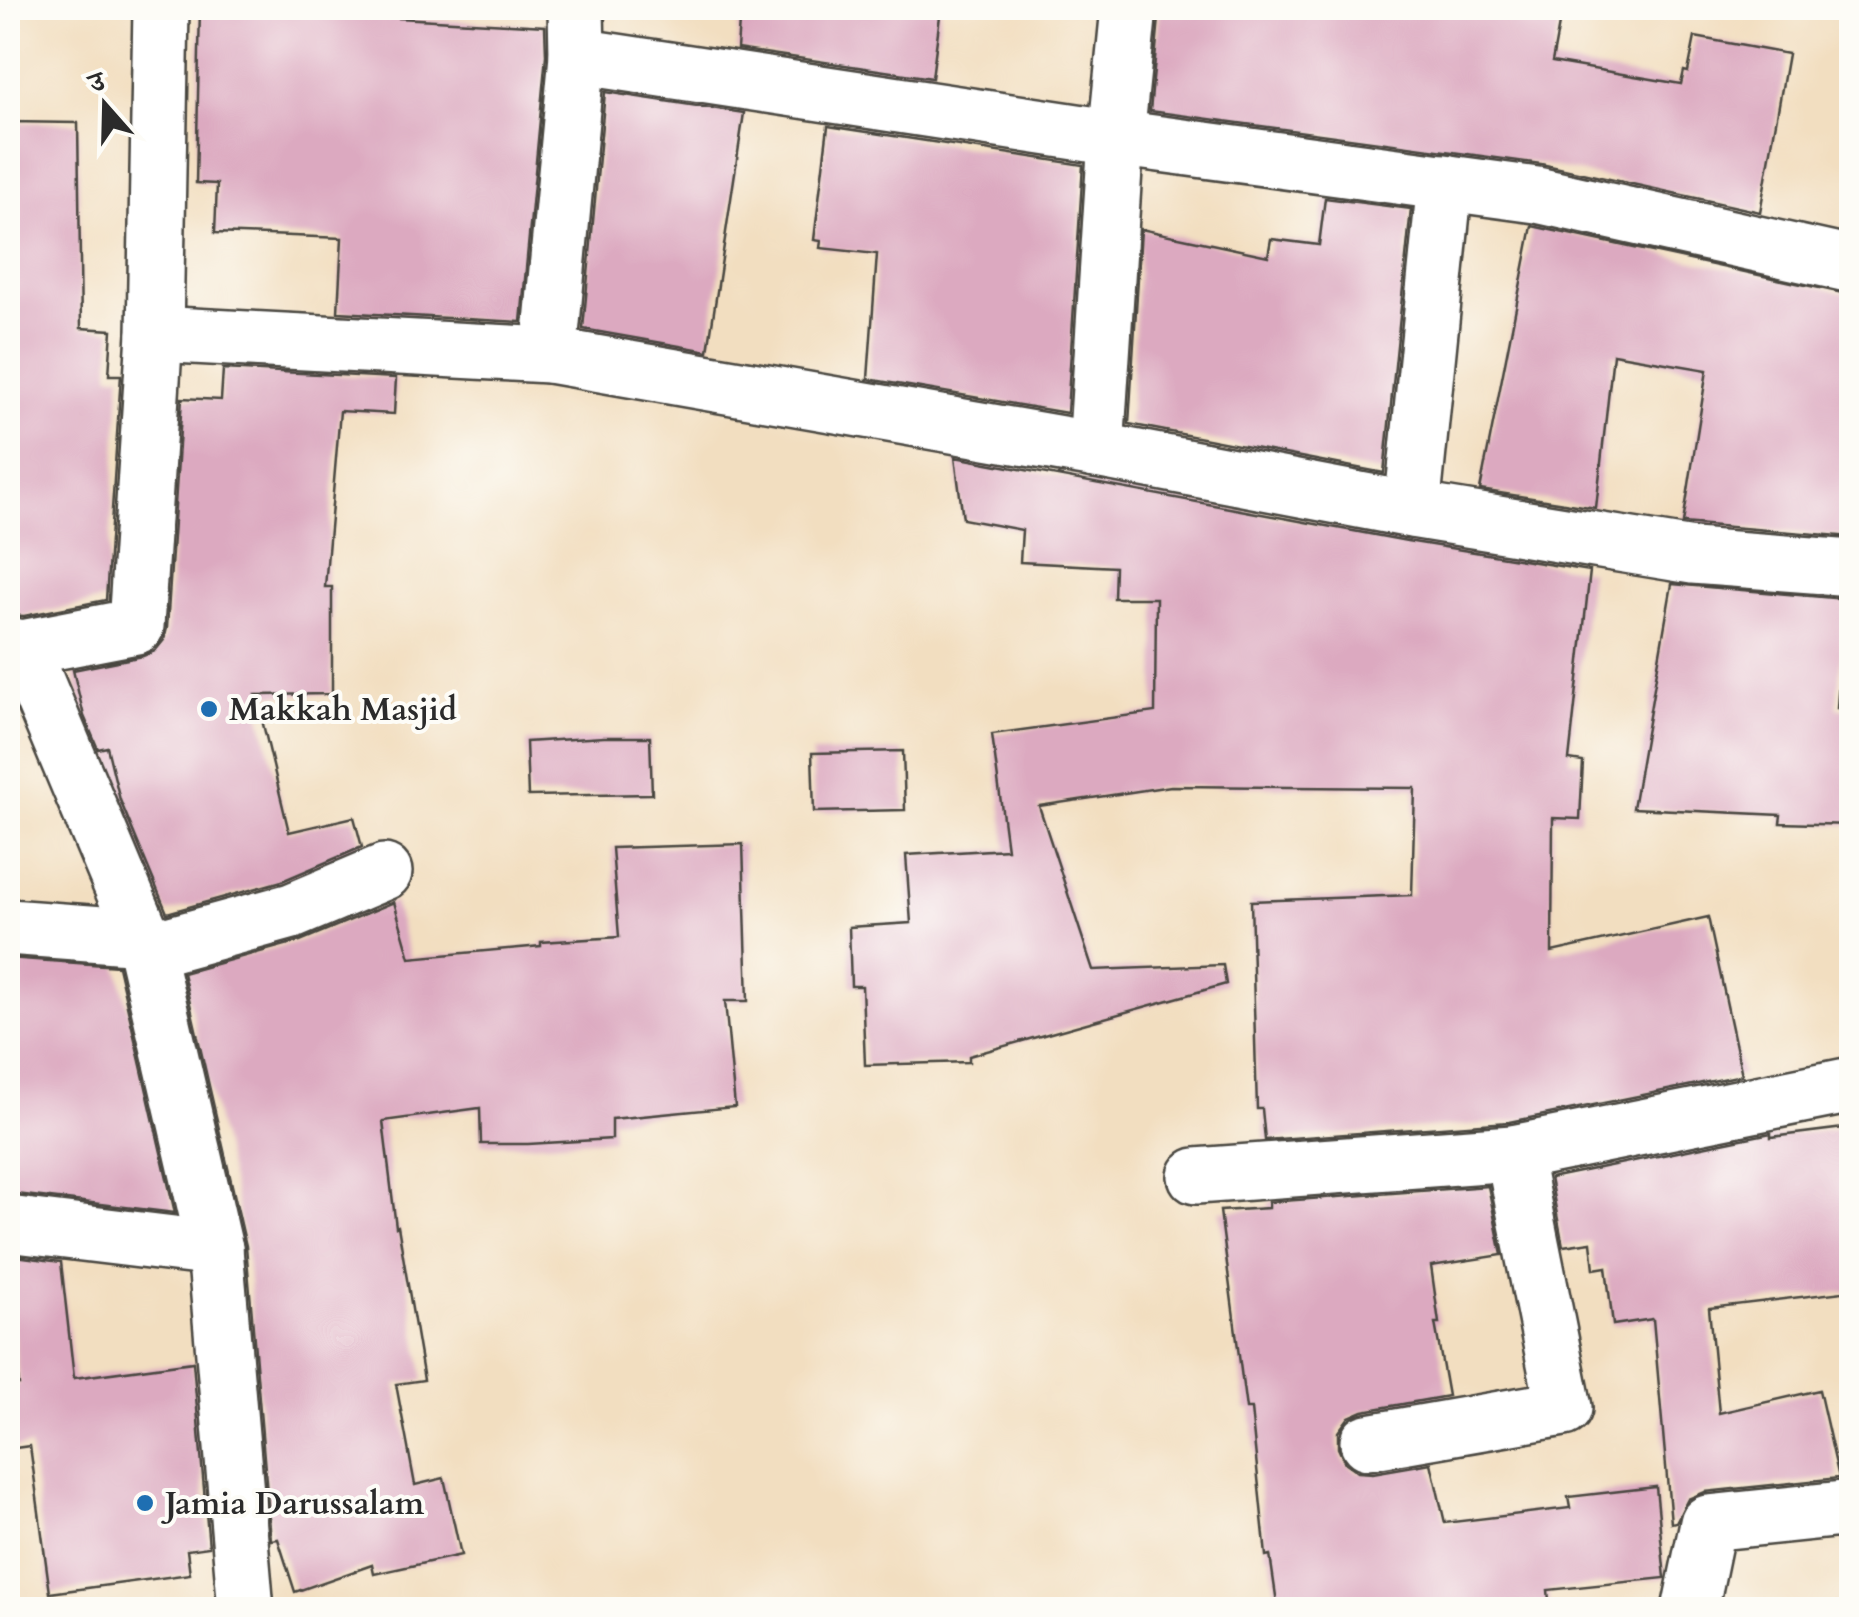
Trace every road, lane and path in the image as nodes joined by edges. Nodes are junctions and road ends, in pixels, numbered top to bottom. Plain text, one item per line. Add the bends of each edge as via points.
1 (161, 8) edge
2 (1129, 8) edge
3 (576, 32) edge
4 (1116, 138) junction
5 (1445, 182) junction
6 (1852, 265) edge
7 (155, 334) junction
8 (549, 355) junction
9 (1096, 450) junction
10 (1412, 510) junction
11 (1852, 568) edge
12 (15, 646) edge
13 (384, 872) dead end
14 (8, 926) edge
15 (143, 937) junction
16 (1852, 1085) edge
17 (1513, 1153) junction
18 (1196, 1176) dead end
19 (8, 1224) edge
20 (215, 1249) junction
21 (1368, 1442) dead end
22 (1852, 1508) edge
23 (246, 1610) edge
24 (1690, 1610) edge

1 - 7 street
2 - 4 street
3 - 4 street
3 - 8 street
4 - 5 street
4 - 9 street
5 - 6 street via 1537,195
5 - 10 street
7 - 8 street
7 - 12 street via 136,626
8 - 9 street
9 - 10 street
10 - 11 street via 1693,556
12 - 15 street
13 - 15 street via 292,911 164,946
14 - 15 street
15 - 20 street
16 - 17 street
17 - 18 street
17 - 21 street via 1564,1408
19 - 20 street
20 - 23 street
22 - 24 street via 1708,1523

